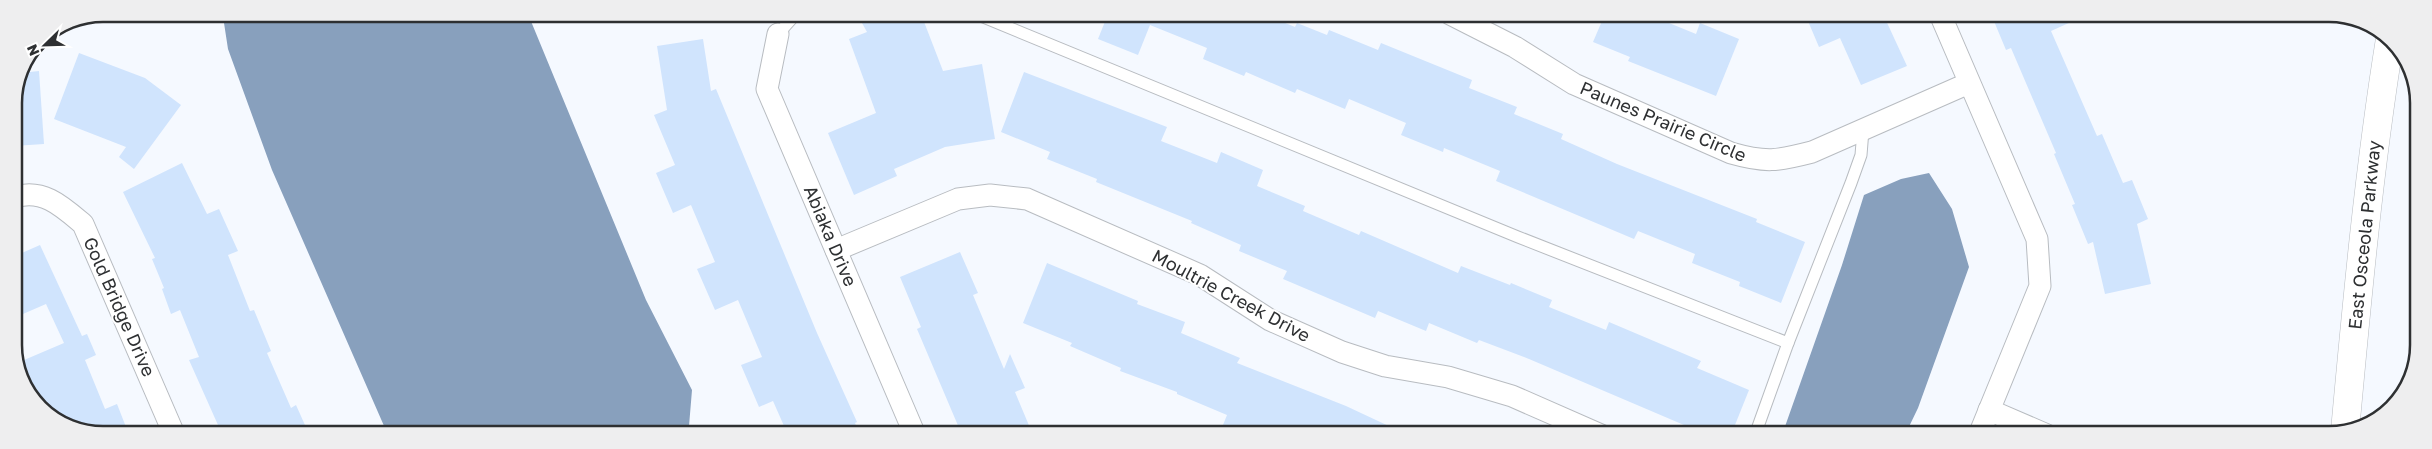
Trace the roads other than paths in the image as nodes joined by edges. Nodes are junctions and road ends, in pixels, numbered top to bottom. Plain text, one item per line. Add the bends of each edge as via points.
1 (789, 22) edge
2 (995, 22) edge
3 (1466, 22) edge
4 (1943, 22) edge
5 (778, 34) joint
6 (2388, 49) edge
7 (1969, 83) junction
8 (1863, 130) junction
9 (22, 194) edge
10 (836, 250) junction
11 (1788, 343) junction
12 (1989, 410) junction
13 (2345, 425) edge
14 (171, 426) edge
15 (911, 426) edge
16 (1580, 426) edge
17 (1758, 426) edge
18 (1982, 426) edge
19 (2026, 426) edge

1 - 5 lane
2 - 11 lane via 1518,238
3 - 8 street, Paunes Prairie Circle via 1515,47 1574,84 1731,153 1758,161 1786,159 1812,152
4 - 7 street
5 - 10 street, Abiaka Drive via 767,89
6 - 13 main road, East Osceola Parkway via 2363,238
7 - 8 street, Paunes Prairie Circle
7 - 12 street via 2037,239 2040,286
8 - 11 lane via 1860,155 1851,183
9 - 14 street, Gold Bridge Drive via 28,192 57,202 83,224
10 - 15 street, Abiaka Drive
10 - 16 street, Moultrie Creek Drive via 958,200 990,194 1026,199 1200,276 1270,320 1342,352 1385,366 1448,377 1512,396
11 - 17 lane
12 - 18 street
12 - 19 street

